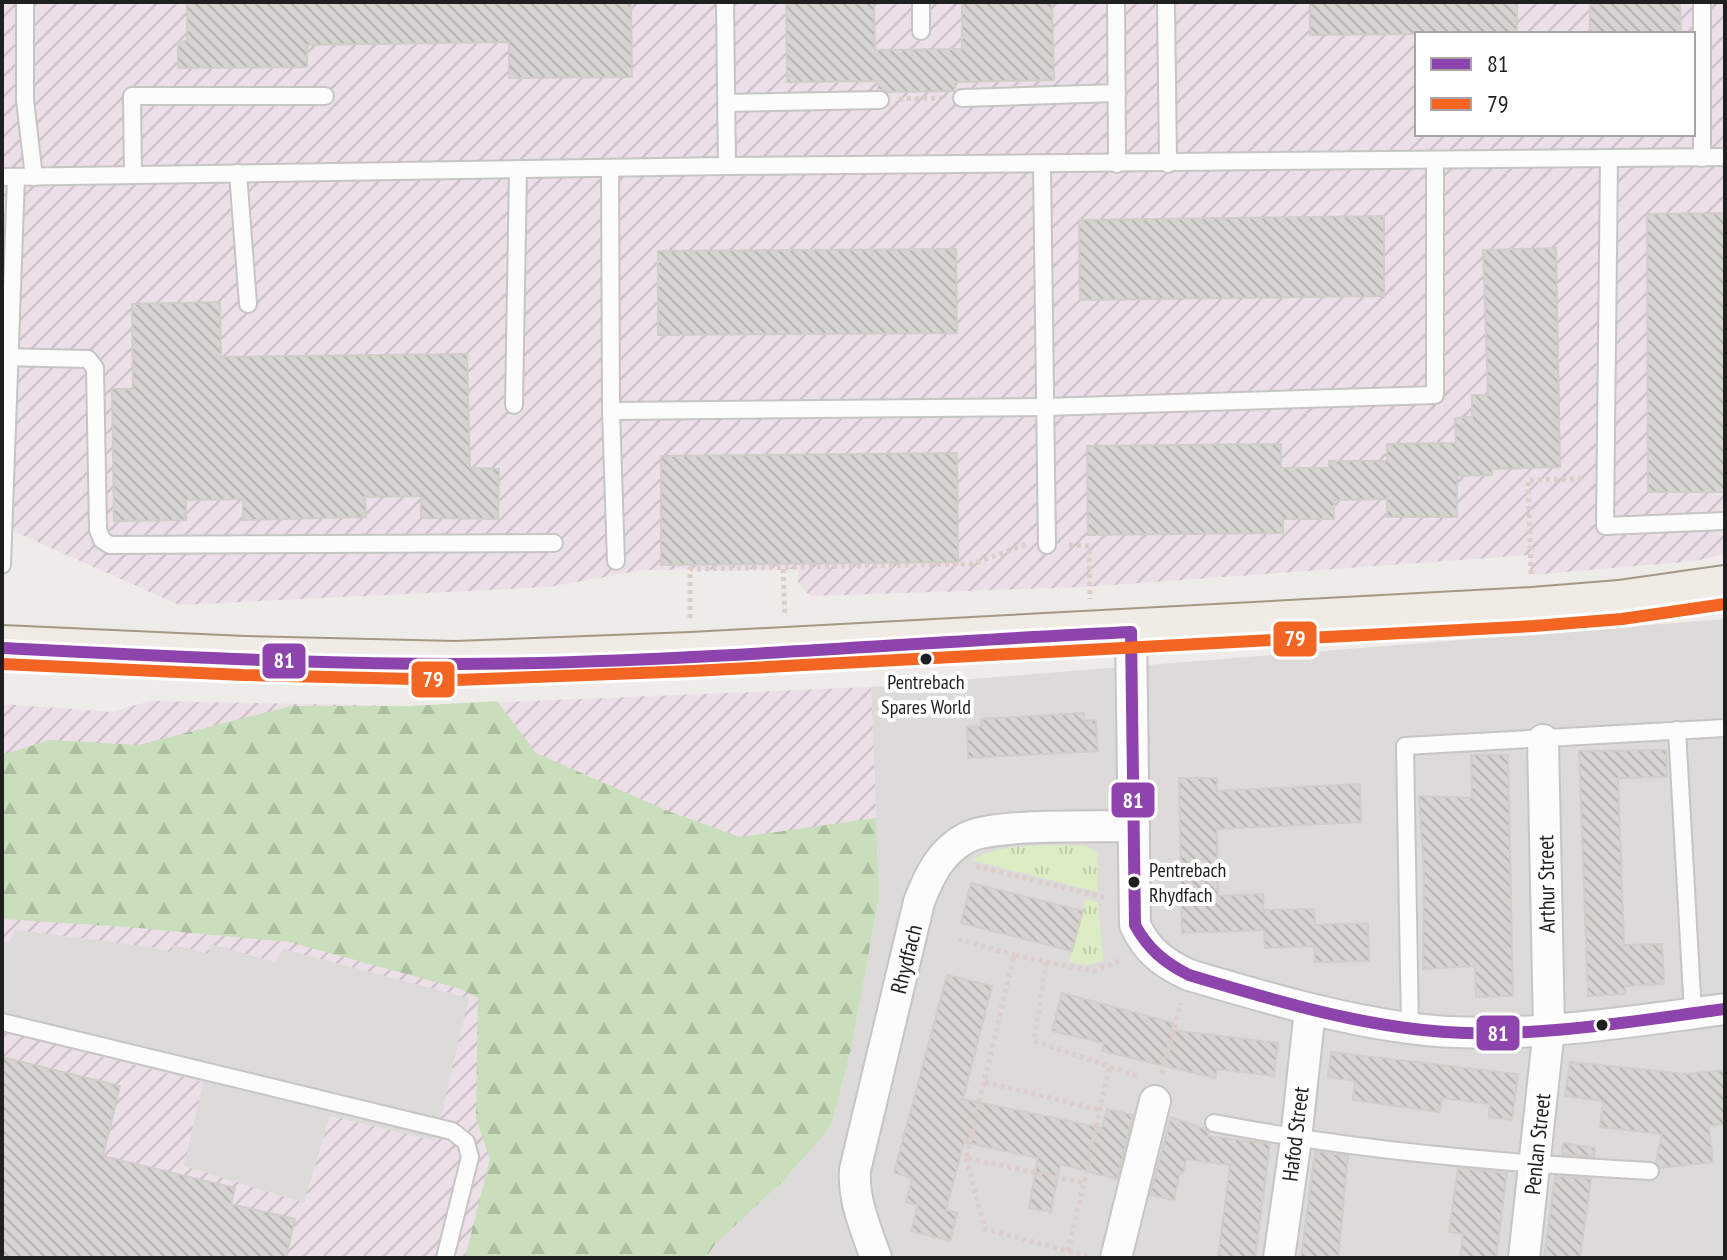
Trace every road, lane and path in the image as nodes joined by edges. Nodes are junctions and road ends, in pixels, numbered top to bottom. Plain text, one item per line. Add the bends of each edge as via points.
1 (25, 2) edge
2 (725, 2) edge
3 (921, 2) edge
4 (1116, 2) edge
5 (1166, 2) edge
6 (1702, 2) edge
7 (921, 31) dead end
8 (1117, 93) junction
9 (325, 96) dead end
10 (962, 98) joint
11 (880, 100) joint
12 (727, 103) junction
13 (1725, 157) edge
14 (1702, 158) junction
15 (1609, 159) junction
16 (1435, 161) junction
17 (1117, 164) junction
18 (1168, 164) junction
19 (1042, 165) junction
20 (727, 166) junction
21 (610, 168) junction
22 (518, 169) junction
23 (238, 173) junction
24 (133, 175) junction
25 (9, 177) edge
26 (34, 177) junction
27 (248, 304) dead end
28 (6, 357) edge
29 (514, 405) dead end
30 (1046, 407) junction
31 (611, 411) junction
32 (1605, 478) junction
33 (1725, 521) edge
34 (554, 543) dead end
35 (1047, 545) junction
36 (616, 561) dead end
37 (2, 565) edge
38 (783, 569) junction
39 (1725, 588) edge
40 (1533, 610) junction
41 (1111, 633) junction
42 (2, 648) edge
43 (786, 650) junction
44 (691, 655) junction
45 (1725, 728) edge
46 (1677, 730) junction
47 (1543, 740) junction
48 (1134, 826) junction
49 (942, 857) junction
50 (1135, 895) junction
51 (958, 939) dead end
52 (1143, 943) junction
53 (1014, 955) junction
54 (1046, 962) junction
55 (1189, 975) junction
56 (1725, 1009) edge
57 (1310, 1010) junction
58 (1693, 1013) junction
59 (2, 1022) edge
60 (1410, 1029) junction
61 (1549, 1029) junction
62 (1109, 1068) junction
63 (985, 1082) junction
64 (1158, 1092) junction
65 (1100, 1110) junction
66 (1214, 1123) dead end
67 (1296, 1139) junction
68 (966, 1158) junction
69 (1535, 1165) junction
70 (1650, 1171) dead end
71 (1084, 1183) junction
72 (1068, 1251) junction
73 (445, 1258) edge
74 (876, 1258) edge
75 (1094, 1258) edge
76 (1116, 1258) edge
77 (1279, 1258) edge
78 (1524, 1258) edge

1 - 26 lane via 25,100
2 - 12 lane
3 - 7 lane
4 - 8 lane
5 - 18 lane
6 - 14 lane
8 - 10 lane
8 - 17 lane
9 - 24 lane via 132,96
10 - 11 path
11 - 12 lane
12 - 20 lane
13 - 14 lane
14 - 15 lane
15 - 16 lane
15 - 32 lane
16 - 18 lane
16 - 30 lane via 1435,395
17 - 18 lane
17 - 19 lane
19 - 20 lane
19 - 30 lane
20 - 21 lane
21 - 22 lane
21 - 31 lane
22 - 23 lane
22 - 29 lane
23 - 24 lane
23 - 27 lane
24 - 26 lane
25 - 26 lane
25 - 28 lane
28 - 34 lane via 88,359 95,368 98,530 110,545
28 - 37 lane
30 - 31 lane
30 - 35 lane
31 - 36 lane
32 - 33 lane via 1605,526
32 - 40 path via 1528,480
35 - 38 path via 1026,544 972,564
35 - 41 path via 1089,546
38 - 43 path
38 - 44 path via 690,569
39 - 40 main road
40 - 41 main road
41 - 43 main road
41 - 48 street
42 - 44 main road via 455,664
43 - 44 main road
45 - 46 lane
46 - 47 lane
46 - 58 lane
47 - 60 lane via 1405,746
47 - 61 street, Arthur Street
48 - 49 street, Rhydfach via 992,830 967,838
48 - 50 street
49 - 50 path via 1103,899
49 - 74 street, Rhydfach via 919,902 855,1170 857,1205
50 - 52 street via 1135,925
51 - 53 path
52 - 54 path via 1113,965 1094,971
52 - 55 street
53 - 54 path
53 - 63 path
54 - 62 path via 1034,1041
55 - 57 street
55 - 64 path
56 - 58 street
57 - 60 street
57 - 67 street, Hafod Street
58 - 61 street
59 - 73 lane via 452,1131 466,1142 470,1157
60 - 61 street
61 - 69 street, Penlan Street
62 - 64 path
62 - 65 path
63 - 65 path
63 - 68 path
64 - 76 street
65 - 71 path
66 - 67 lane
67 - 69 lane
67 - 77 street, Hafod Street
68 - 71 path
68 - 72 path via 985,1229
69 - 70 lane
69 - 78 street, Penlan Street
71 - 72 path
72 - 75 path

